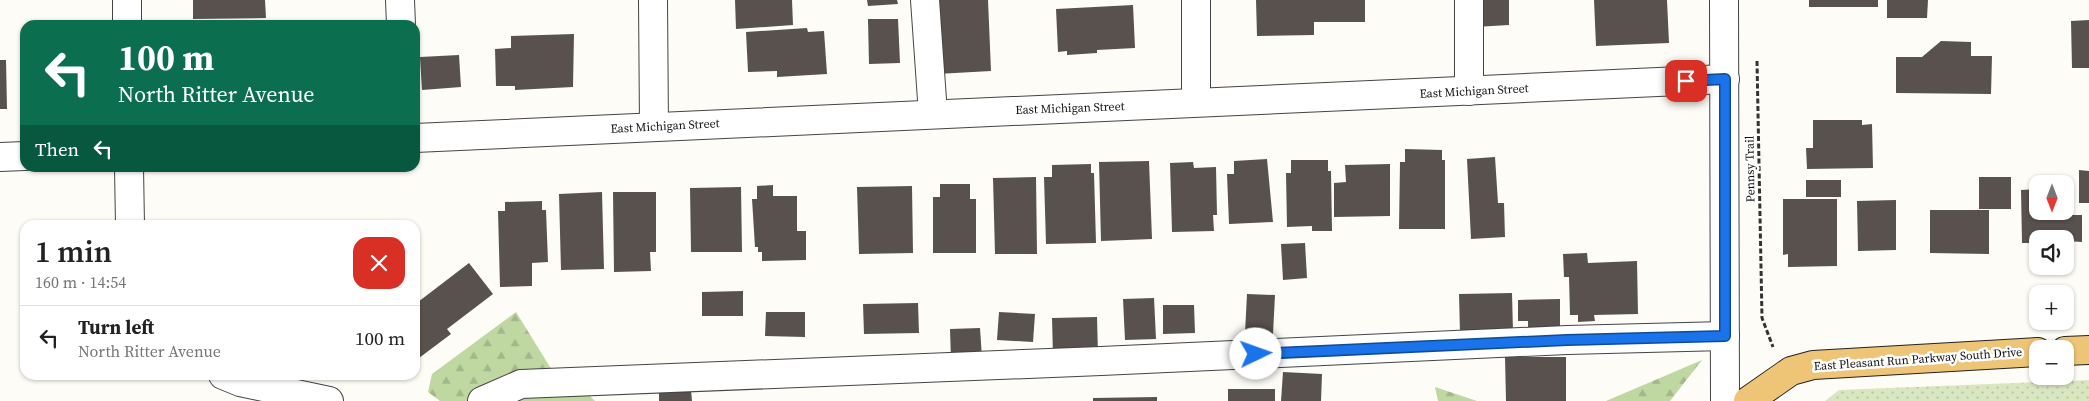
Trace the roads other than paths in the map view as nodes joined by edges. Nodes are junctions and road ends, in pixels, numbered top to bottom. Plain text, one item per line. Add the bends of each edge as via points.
1 (127, 0) edge
2 (400, 0) edge
3 (653, 0) edge
4 (925, 0) edge
5 (1196, 0) edge
6 (1469, 0) edge
7 (1724, 0) edge
8 (127, 20) edge
9 (401, 20) edge
10 (1725, 79) junction
11 (1469, 91) junction
12 (1196, 102) junction
13 (933, 114) junction
14 (654, 126) junction
15 (420, 138) edge
16 (20, 156) edge
17 (0, 158) edge
18 (130, 172) edge
19 (130, 220) edge
20 (1725, 336) junction
21 (2089, 350) edge
22 (2074, 351) edge
23 (2029, 353) edge
24 (235, 380) edge
25 (329, 401) edge
26 (482, 401) edge
27 (1725, 401) edge
28 (1748, 401) edge

1 - 8 street
2 - 9 street
3 - 14 street
4 - 13 street
5 - 12 street
6 - 11 street
7 - 10 street
10 - 11 street, East Michigan Street
10 - 20 street
11 - 12 street, East Michigan Street
12 - 13 street, East Michigan Street
13 - 14 street, East Michigan Street
14 - 15 street, East Michigan Street
16 - 17 street
18 - 19 street
20 - 26 street via 520,384
20 - 27 street
21 - 22 main road
23 - 28 main road, East Pleasant Run Parkway South Drive via 1813,365 1791,371
24 - 25 street

